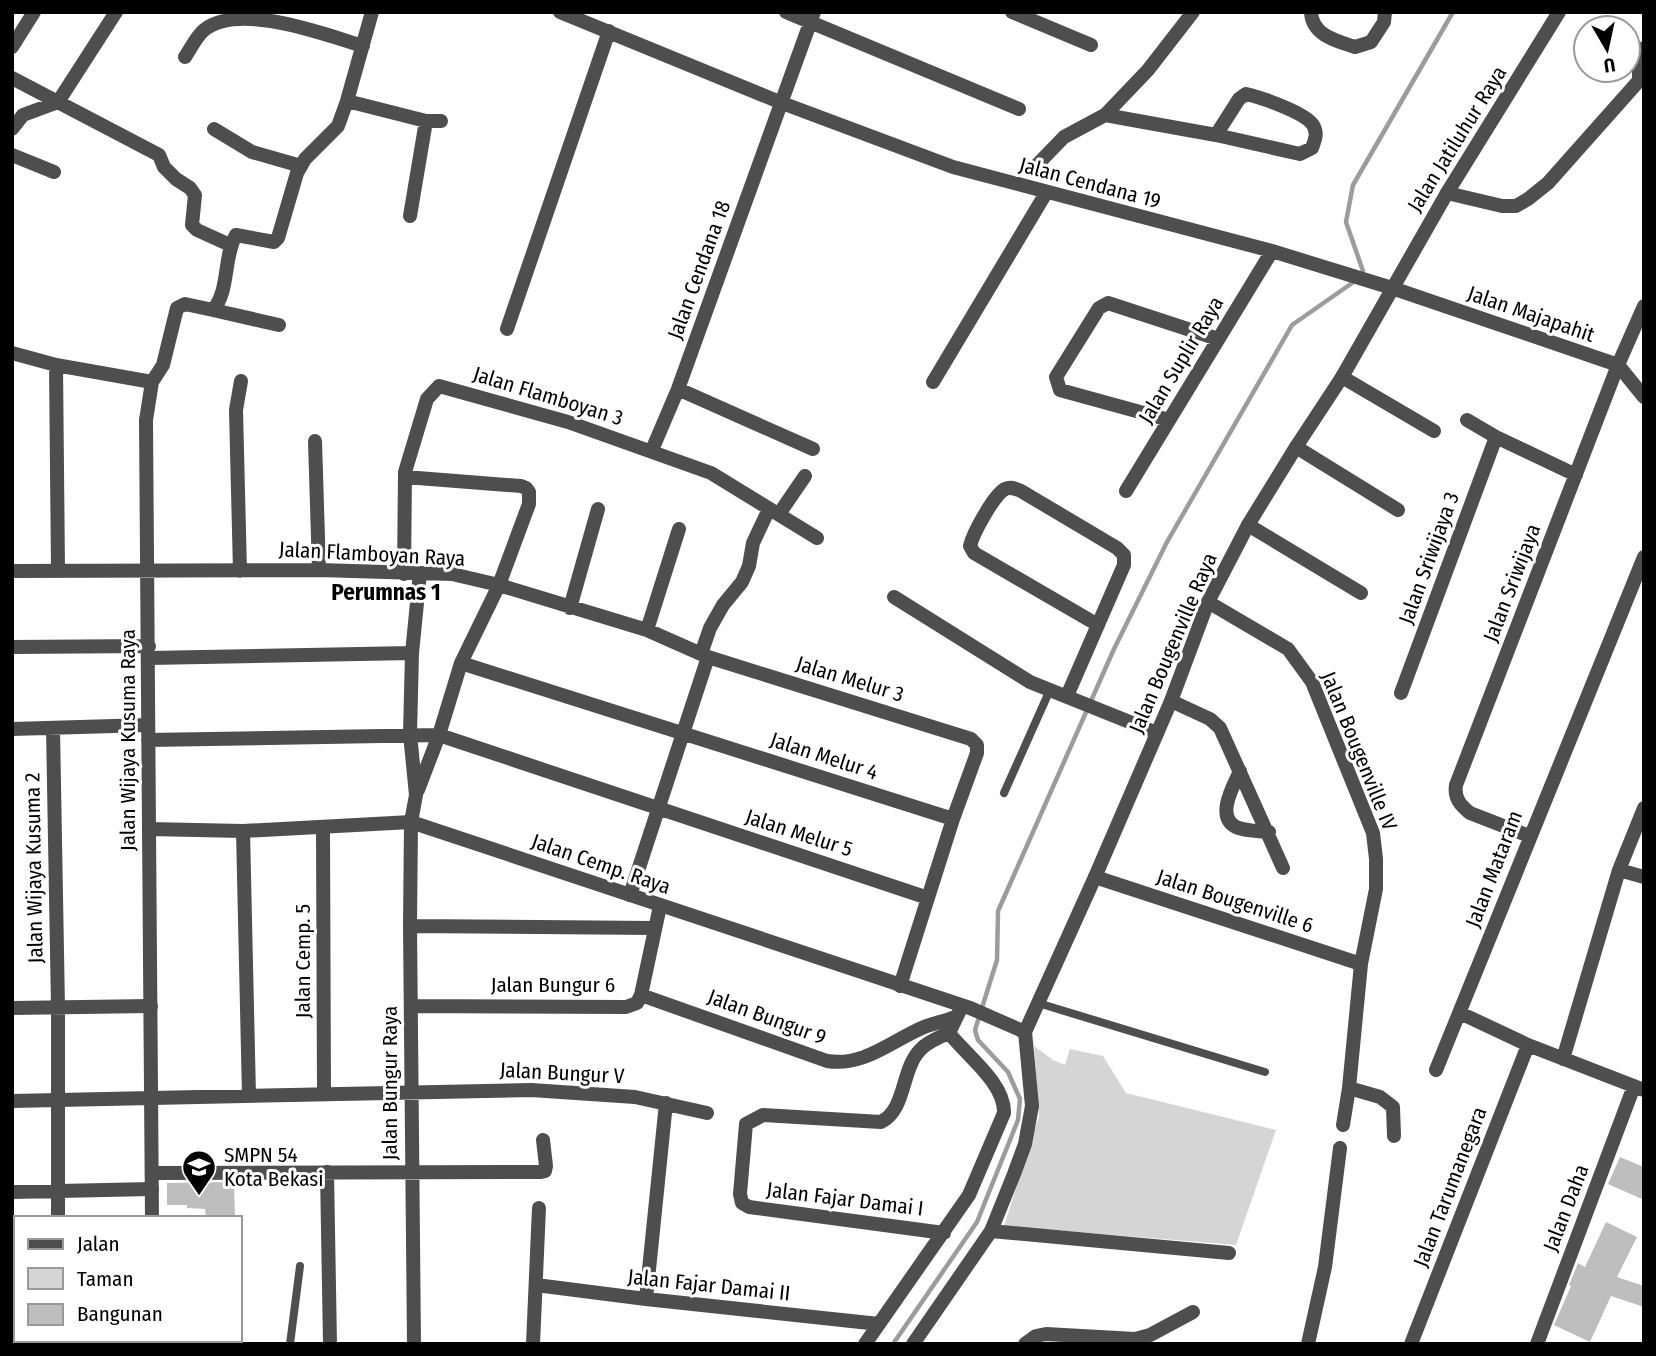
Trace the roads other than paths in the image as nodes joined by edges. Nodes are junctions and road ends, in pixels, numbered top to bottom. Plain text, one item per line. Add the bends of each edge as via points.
1 (34, 12) edge
2 (116, 12) edge
3 (372, 12) edge
4 (560, 12) edge
5 (786, 12) edge
6 (1012, 12) edge
7 (1194, 12) edge
8 (1311, 12) edge
9 (1385, 12) edge
10 (1559, 12) edge
11 (812, 17) edge
12 (609, 31) junction
13 (1091, 45) dead end
14 (363, 46) junction
15 (12, 47) edge
16 (186, 57) dead end
17 (12, 78) edge
18 (1635, 84) edge
19 (347, 101) junction
20 (58, 102) junction
21 (782, 103) junction
22 (1019, 109) dead end
23 (1105, 115) junction
24 (426, 121) junction
25 (441, 121) dead end
26 (12, 129) edge
27 (214, 129) dead end
28 (1216, 135) junction
29 (12, 155) edge
30 (301, 166) junction
31 (1031, 170) dead end
32 (54, 172) dead end
33 (1046, 193) junction
34 (1447, 193) junction
35 (410, 216) dead end
36 (230, 245) junction
37 (1272, 251) junction
38 (1392, 288) junction
39 (1644, 306) edge
40 (213, 310) junction
41 (279, 325) dead end
42 (507, 329) dead end
43 (1218, 339) junction
44 (12, 353) edge
45 (56, 365) junction
46 (1618, 365) junction
47 (1342, 377) junction
48 (240, 381) dead end
49 (152, 382) junction
50 (933, 382) dead end
51 (678, 389) junction
52 (1644, 397) edge
53 (1169, 420) junction
54 (1467, 420) dead end
55 (1434, 431) dead end
56 (1496, 438) junction
57 (315, 441) dead end
58 (1296, 447) junction
59 (813, 449) dead end
60 (652, 450) junction
61 (1576, 475) junction
62 (806, 476) dead end
63 (405, 477) junction
64 (1126, 491) dead end
65 (598, 509) dead end
66 (1398, 510) dead end
67 (774, 511) junction
68 (1248, 525) junction
69 (679, 529) dead end
70 (817, 537) dead end
71 (1644, 557) edge
72 (148, 569) junction
73 (58, 570) junction
74 (240, 570) junction
75 (319, 570) junction
76 (12, 571) edge
77 (404, 573) junction
78 (420, 573) junction
79 (499, 585) junction
80 (1361, 593) dead end
81 (894, 597) dead end
82 (1208, 601) junction
83 (570, 608) junction
84 (1098, 625) junction
85 (647, 631) junction
86 (12, 647) edge
87 (149, 652) junction
88 (412, 653) junction
89 (704, 656) junction
90 (461, 663) junction
91 (1049, 692) junction
92 (1401, 693) dead end
93 (1074, 699) junction
94 (1171, 701) junction
95 (53, 727) junction
96 (12, 729) edge
97 (148, 732) junction
98 (682, 733) junction
99 (1157, 733) junction
100 (410, 734) junction
101 (439, 735) junction
102 (1240, 771) junction
103 (1004, 793) dead end
104 (416, 794) junction
105 (658, 808) junction
106 (1644, 808) edge
107 (953, 818) junction
108 (411, 822) junction
109 (323, 828) junction
110 (149, 829) junction
111 (243, 831) junction
112 (1269, 832) junction
113 (1529, 836) junction
114 (1283, 868) dead end
115 (1619, 870) junction
116 (1096, 877) junction
117 (1644, 877) edge
118 (630, 895) junction
119 (928, 898) junction
120 (660, 906) junction
121 (410, 926) junction
122 (654, 928) junction
123 (1360, 964) junction
124 (900, 986) junction
125 (641, 995) junction
126 (1038, 1003) junction
127 (151, 1006) junction
128 (411, 1006) junction
129 (58, 1007) junction
130 (12, 1008) edge
131 (962, 1011) junction
132 (1460, 1013) junction
133 (1025, 1032) junction
134 (949, 1033) junction
135 (1528, 1045) junction
136 (1563, 1059) junction
137 (1436, 1070) dead end
138 (1265, 1072) dead end
139 (1349, 1088) junction
140 (1639, 1088) edge
141 (412, 1092) junction
142 (324, 1094) junction
143 (249, 1096) junction
144 (152, 1098) junction
145 (56, 1100) junction
146 (12, 1101) edge
147 (666, 1103) junction
148 (707, 1113) dead end
149 (1343, 1125) dead end
150 (1394, 1136) dead end
151 (543, 1139) dead end
152 (1339, 1148) dead end
153 (412, 1171) junction
154 (327, 1172) junction
155 (152, 1174) junction
156 (152, 1189) junction
157 (57, 1191) junction
158 (12, 1192) edge
159 (539, 1208) dead end
160 (58, 1216) edge
161 (152, 1216) edge
162 (991, 1231) junction
163 (944, 1233) junction
164 (1229, 1253) dead end
165 (300, 1266) dead end
166 (536, 1285) junction
167 (646, 1299) junction
168 (1194, 1312) dead end
169 (879, 1324) junction
170 (290, 1344) edge
171 (330, 1344) edge
172 (414, 1344) edge
173 (533, 1344) edge
174 (865, 1344) edge
175 (913, 1344) edge
176 (1025, 1344) edge
177 (1308, 1344) edge
178 (1411, 1344) edge
179 (1536, 1344) edge

1 - 15 street
2 - 20 street
3 - 14 street
4 - 12 street, Jalan Cendana 19
5 - 11 street
6 - 13 street
7 - 23 street
8 - 9 street via 1318,32 1354,47 1371,42
10 - 34 street, Jalan Jatiluhur Raya
11 - 21 street, Jalan Cendana 18
11 - 22 street
12 - 21 street, Jalan Cendana 19
12 - 42 street
14 - 16 street via 262,20 222,20 204,31
14 - 19 street
17 - 20 street
18 - 34 street via 1528,200 1502,206
19 - 24 street
19 - 30 street via 338,126
20 - 26 street via 23,115
20 - 36 street via 159,155 164,167 195,195 192,225
21 - 33 street, Jalan Cendana 19 via 953,167
21 - 51 street, Jalan Cendana 18
23 - 28 street
23 - 31 street via 1064,137
24 - 25 street
24 - 35 street
27 - 30 street via 251,152
28 - 28 street via 1300,154 1312,148 1316,136 1305,117 1246,94
29 - 32 street
30 - 36 street via 278,238 274,242 236,235
33 - 37 street, Jalan Cendana 19
33 - 50 street
34 - 38 street, Jalan Jatiluhur Raya
36 - 40 street via 219,301
37 - 38 street, Jalan Cendana 19
37 - 43 street, Jalan Suplir Raya
38 - 46 street, Jalan Majapahit
38 - 47 street, Jalan Bougenville Raya
39 - 46 street, Jalan Sriwijaya
40 - 41 street
40 - 49 street, Jalan Wijaya Kusuma Raya via 185,304 177,308 163,365
43 - 53 street, Jalan Suplir Raya
43 - 53 street via 1108,303 1099,308 1056,377 1060,390
44 - 45 street
45 - 49 street
45 - 73 street
46 - 52 street
46 - 61 street, Jalan Sriwijaya
47 - 55 street
47 - 58 street, Jalan Bougenville Raya
48 - 74 street via 236,410
49 - 72 street, Jalan Wijaya Kusuma Raya via 146,420
51 - 59 street
51 - 60 street, Jalan Cendana 18
53 - 64 street, Jalan Suplir Raya
54 - 56 street
56 - 61 street
56 - 92 street, Jalan Sriwijaya 3
57 - 75 street
58 - 66 street
58 - 68 street, Jalan Bougenville Raya
60 - 63 street, Jalan Flamboyan 3 via 439,386 427,399
60 - 67 street, Jalan Flamboyan 3 via 711,473
61 - 113 street, Jalan Sriwijaya via 1455,792 1470,813
62 - 67 street
63 - 77 street, Jalan Flamboyan 3
63 - 79 street via 521,485 529,492 529,504
65 - 83 street
67 - 70 street, Jalan Flamboyan 3
67 - 89 street via 753,543 742,582 710,628
68 - 80 street
68 - 82 street, Jalan Bougenville Raya
69 - 85 street
71 - 113 street, Jalan Mataram
72 - 73 street, Jalan Flamboyan Raya
72 - 74 street, Jalan Flamboyan Raya
72 - 87 street, Jalan Wijaya Kusuma Raya
73 - 76 street, Jalan Flamboyan Raya
74 - 75 street, Jalan Flamboyan Raya
75 - 77 street, Jalan Flamboyan Raya
77 - 78 street, Jalan Flamboyan Raya
78 - 79 street, Jalan Flamboyan Raya
78 - 88 street
79 - 83 street, Jalan Flamboyan Raya
79 - 90 street
81 - 91 street
82 - 94 street, Jalan Bougenville Raya
82 - 123 street, Jalan Bougenville IV via 1288,649 1312,682 1333,730 1373,833 1376,889
83 - 85 street, Jalan Flamboyan Raya
84 - 84 street via 974,554 972,538 1004,489 1021,491 1124,555
84 - 93 street
85 - 89 street, Jalan Flamboyan Raya
86 - 87 street
87 - 88 street
87 - 97 street, Jalan Wijaya Kusuma Raya
88 - 100 street
89 - 98 street
89 - 107 street, Jalan Melur 3 via 971,739 977,752
90 - 98 street, Jalan Melur 4
90 - 101 street
91 - 93 street
91 - 103 lane
93 - 99 street
94 - 99 street, Jalan Bougenville Raya
94 - 102 street via 1220,728
95 - 96 street, Jalan Melur 5
95 - 97 street, Jalan Melur 5
95 - 129 street, Jalan Wijaya Kusuma 2
97 - 100 street, Jalan Melur 5
97 - 110 street, Jalan Wijaya Kusuma Raya
98 - 105 street
98 - 107 street, Jalan Melur 4
99 - 116 street, Jalan Bougenville Raya
100 - 101 street, Jalan Melur 5
100 - 104 street
101 - 104 street
101 - 105 street, Jalan Melur 5
102 - 112 street
102 - 112 street via 1227,803 1230,822
104 - 108 street, Jalan Bungur Raya
105 - 118 street
105 - 119 street, Jalan Melur 5
106 - 115 street
107 - 119 street
108 - 109 street, Jalan Cemp. Raya
108 - 118 street, Jalan Cemp. Raya
108 - 121 street, Jalan Bungur Raya
109 - 111 street, Jalan Cemp. Raya
109 - 142 street, Jalan Cemp. 5
110 - 111 street, Jalan Cemp. Raya
110 - 127 street, Jalan Wijaya Kusuma Raya
111 - 143 street
112 - 114 street
113 - 132 street, Jalan Mataram
115 - 117 street
115 - 136 street
116 - 123 street, Jalan Bougenville 6
116 - 126 street, Jalan Bougenville Raya
118 - 120 street, Jalan Cemp. Raya
119 - 124 street
120 - 122 street, Jalan Bungur 6
120 - 124 street, Jalan Cemp. Raya
121 - 122 street
121 - 128 street, Jalan Bungur Raya
122 - 125 street, Jalan Bungur 6
123 - 139 street, Jalan Bougenville IV
124 - 131 street, Jalan Cemp. Raya
125 - 128 street, Jalan Bungur 6 via 637,1003 626,1007
125 - 131 street, Jalan Bungur 9 via 841,1063 867,1057
126 - 133 street, Jalan Bougenville Raya
126 - 138 lane
127 - 129 street
127 - 144 street, Jalan Wijaya Kusuma Raya
128 - 141 street, Jalan Bungur Raya
129 - 130 street
129 - 145 street, Jalan Wijaya Kusuma 2
131 - 133 street, Jalan Cemp. Raya via 993,1017
131 - 134 street
132 - 135 street
132 - 137 street, Jalan Mataram
133 - 162 street via 1032,1106 1025,1144
134 - 163 street via 997,1086 1004,1112 969,1195
134 - 163 street, Jalan Fajar Damai I via 916,1055 889,1118 880,1122 764,1115 746,1124 740,1194 749,1207
135 - 136 street
135 - 178 street, Jalan Tarumanegara
136 - 140 street
139 - 149 street, Jalan Bougenville IV
139 - 150 street via 1380,1097 1393,1107
140 - 179 street, Jalan Daha
141 - 142 street, Jalan Bungur V
141 - 147 street, Jalan Bungur V via 531,1090
141 - 153 street, Jalan Bungur Raya
142 - 143 street, Jalan Bungur V
143 - 144 street, Jalan Bungur V
144 - 145 street, Jalan Bungur V
144 - 155 street, Jalan Wijaya Kusuma Raya
145 - 146 street, Jalan Bungur V
145 - 157 street, Jalan Wijaya Kusuma 2
147 - 148 street, Jalan Bungur V
147 - 167 street
151 - 153 street via 546,1167 541,1172
152 - 177 street via 1325,1267
153 - 154 street
153 - 172 street, Jalan Bungur Raya
154 - 155 street
154 - 171 street
155 - 156 street, Jalan Wijaya Kusuma Raya
156 - 157 street
156 - 161 street, Jalan Wijaya Kusuma Raya
157 - 158 street
157 - 160 street, Jalan Wijaya Kusuma 2
159 - 166 street
162 - 164 street
162 - 175 street
163 - 169 street
165 - 170 lane
166 - 167 street, Jalan Fajar Damai II
166 - 173 street
167 - 169 street, Jalan Fajar Damai II
168 - 176 street via 1150,1335 1125,1339 1046,1334
169 - 174 street

